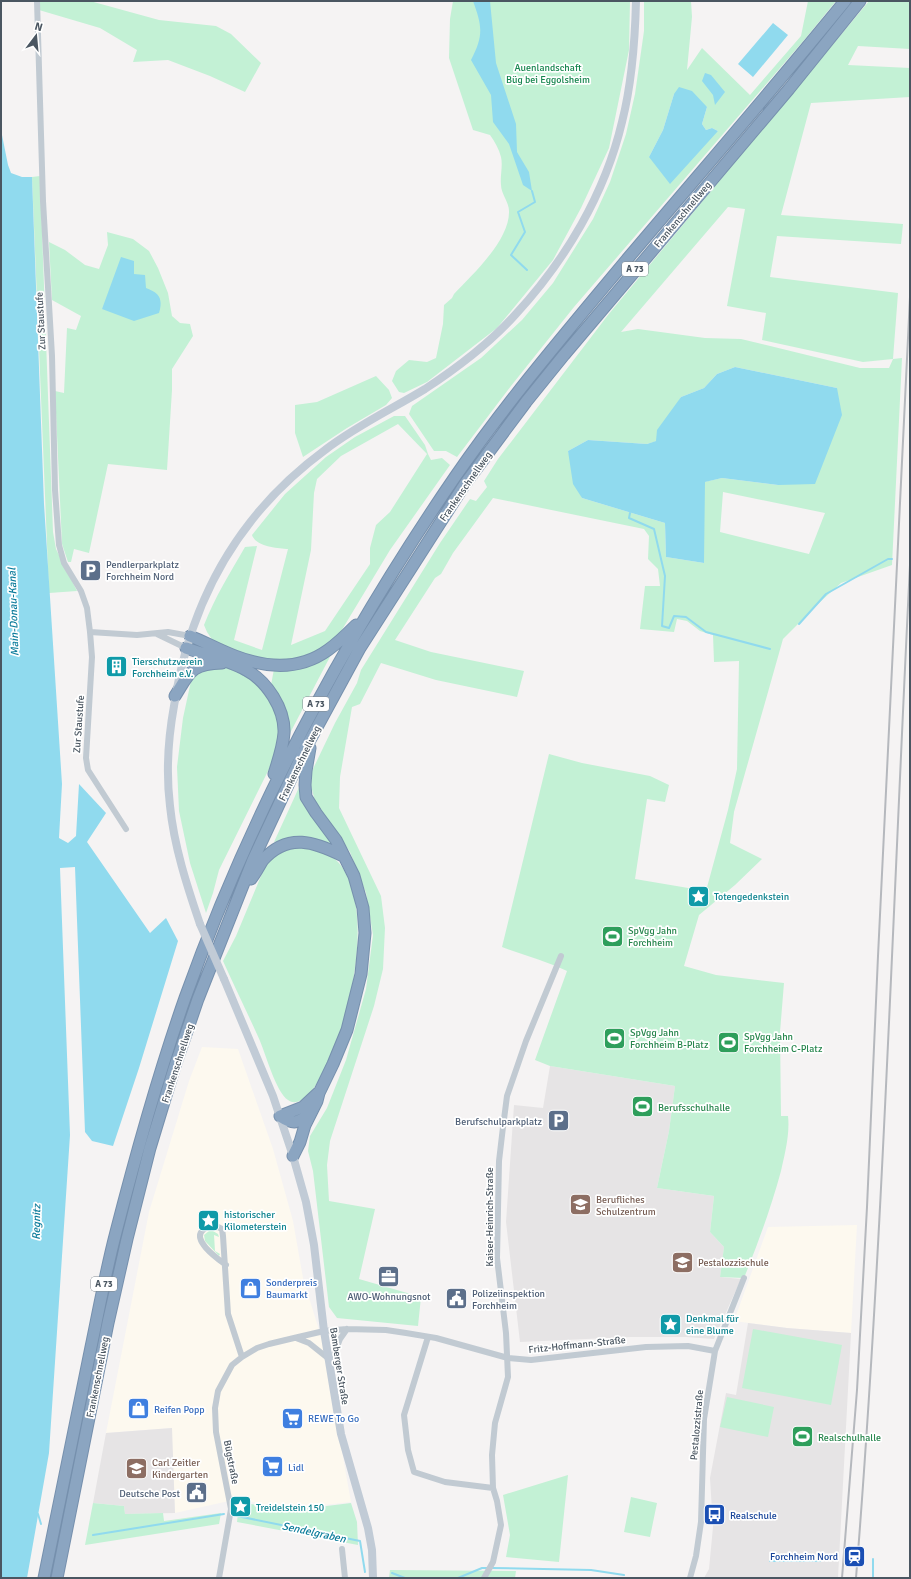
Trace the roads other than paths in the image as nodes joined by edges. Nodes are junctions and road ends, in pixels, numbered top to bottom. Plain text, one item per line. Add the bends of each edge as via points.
1 (37, 1) edge
2 (636, 1) edge
3 (845, 1) edge
4 (860, 1) edge
5 (369, 612) junction
6 (90, 632) junction
7 (157, 634) junction
8 (190, 636) junction
9 (186, 648) junction
10 (228, 663) junction
11 (175, 696) junction
12 (316, 728) junction
13 (268, 798) junction
14 (126, 829) dead end
15 (343, 856) junction
16 (242, 887) junction
17 (561, 956) dead end
18 (319, 1093) junction
19 (310, 1115) junction
20 (280, 1116) junction
21 (293, 1156) junction
22 (226, 1265) junction
23 (744, 1278) dead end
24 (347, 1329) junction
25 (324, 1332) junction
26 (428, 1337) junction
27 (294, 1338) junction
28 (715, 1351) junction
29 (242, 1357) junction
30 (508, 1358) junction
31 (329, 1362) junction
32 (493, 1488) junction
33 (342, 1549) dead end
34 (44, 1578) edge
35 (57, 1578) edge
36 (219, 1578) edge
37 (345, 1578) edge
38 (373, 1578) edge
39 (484, 1578) edge
40 (690, 1578) edge

1 - 6 street, Zur Staustufe via 58,545 64,563 81,591 87,608
2 - 8 main road, Bamberger Straße via 632,61 622,123 610,161 590,209 557,263 514,317 471,356 424,389 327,448 277,491 246,528 218,570 205,594
3 - 5 highway, Frankenschnellweg / A 73 via 516,395 456,476
4 - 12 highway, Frankenschnellweg / A 73 via 526,402 465,484 423,548 360,648
5 - 8 highway via 328,650 313,659 296,664 278,666 259,663 235,656
5 - 13 highway, Frankenschnellweg / A 73 via 305,723
6 - 7 street
6 - 14 street, Zur Staustufe via 92,657 86,758 88,770
7 - 8 street via 168,632
7 - 9 street
8 - 9 main road, Bamberger Straße
9 - 10 highway
9 - 11 main road, Bamberger Straße
10 - 11 highway via 206,664 196,668 188,675
10 - 13 highway via 246,670 266,687 283,721 282,746
11 - 20 main road, Bamberger Straße, bridge via 168,763 170,806 184,874 200,924
12 - 15 highway via 306,771 306,797 336,840
12 - 16 highway, Frankenschnellweg / A 73 via 281,798
13 - 34 highway, Frankenschnellweg / A 73 via 186,996 141,1138 114,1236
15 - 16 highway via 319,844 295,842 271,853 263,860 253,878
15 - 18 highway via 354,876 363,908 363,958 347,1030
16 - 35 highway, Frankenschnellweg / A 73 via 198,999 150,1148 108,1323
17 - 30 street, Kaiser-Heinrich-Straße via 526,1041 507,1096 499,1161 497,1258
18 - 19 highway
18 - 20 highway via 303,1106
19 - 20 highway via 296,1122
19 - 21 highway
20 - 21 main road, Bamberger Straße
21 - 25 main road, Bamberger Straße via 306,1202
22 - 22 street via 222,1230 218,1227 206,1228 199,1236 200,1241
22 - 29 street via 228,1314
23 - 28 street, Pestalozzistraße
24 - 25 street, Fritz-Hoffmann-Straße
24 - 26 street, Fritz-Hoffmann-Straße via 386,1330
24 - 31 street
25 - 27 street, Bügstraße
25 - 31 main road, Bamberger Straße
26 - 30 street, Fritz-Hoffmann-Straße
26 - 32 street via 404,1415 408,1450 414,1472 445,1482
27 - 29 street, Bügstraße via 269,1344
27 - 31 street via 309,1343
28 - 30 street, Fritz-Hoffmann-Straße via 688,1346 646,1347 531,1360
28 - 40 street, Pestalozzistraße via 704,1419 701,1522
29 - 36 street, Bügstraße via 226,1374 218,1391 215,1408 216,1432 230,1509
30 - 32 street, Kaiser-Heinrich-Straße via 508,1377 495,1423 492,1455
31 - 38 main road, Bamberger Straße via 341,1434 368,1528
32 - 39 street, Kaiser-Heinrich-Straße via 501,1525 493,1562
33 - 37 street

